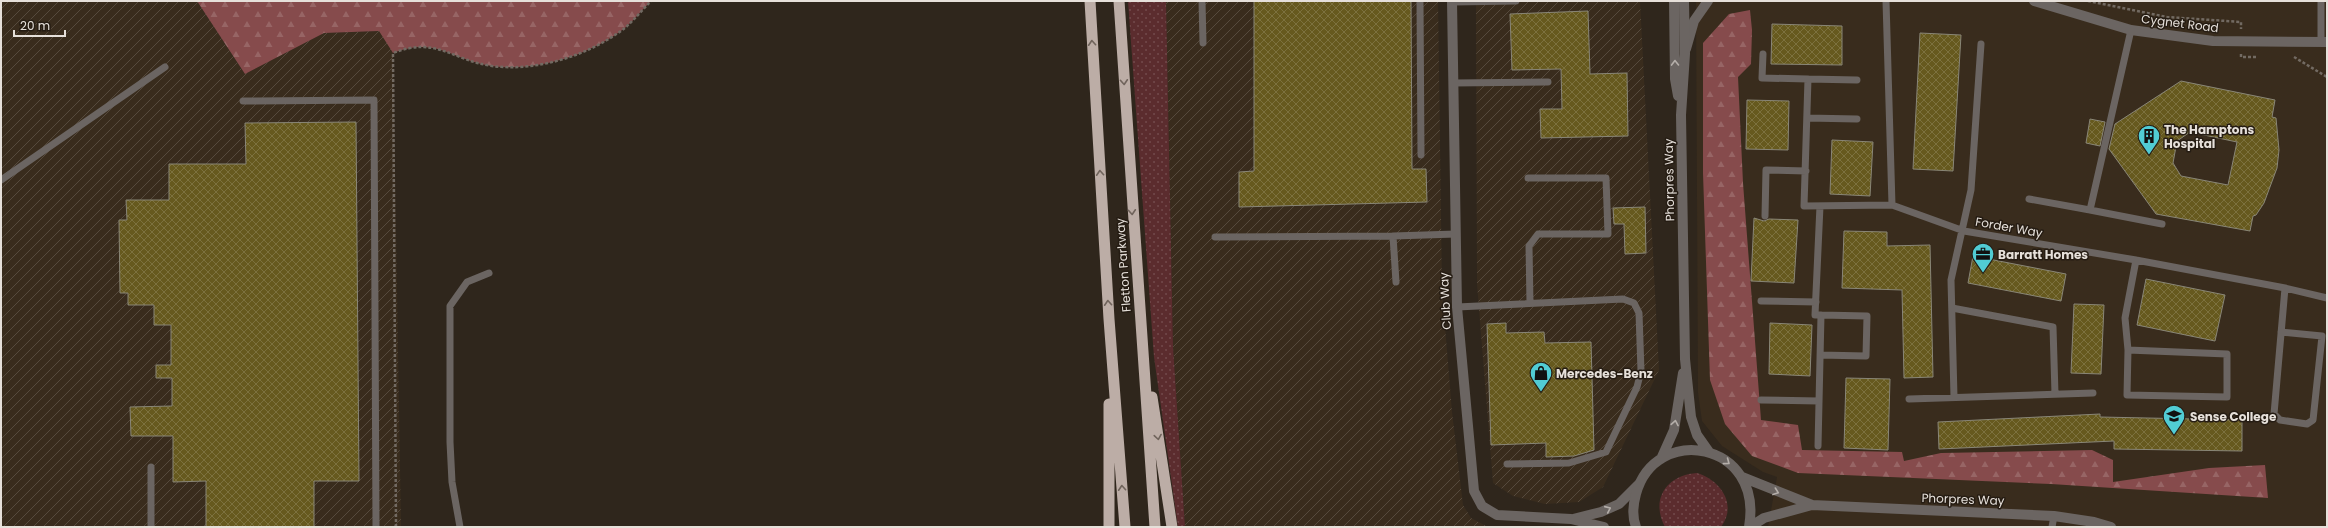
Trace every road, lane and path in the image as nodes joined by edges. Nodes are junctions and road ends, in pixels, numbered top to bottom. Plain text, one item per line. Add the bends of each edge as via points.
1 (652, 1) edge
2 (1090, 1) edge
3 (1119, 1) edge
4 (1202, 1) edge
5 (1420, 1) edge
6 (1516, 1) edge
7 (1674, 1) edge
8 (1684, 1) edge
9 (1708, 1) edge
10 (1886, 1) edge
11 (2034, 1) edge
12 (2088, 1) edge
13 (2321, 1) edge
14 (1452, 2) edge
15 (2241, 22) dead end
16 (2131, 30) junction
17 (2324, 42) edge
18 (1203, 43) dead end
19 (1982, 44) dead end
20 (1685, 54) junction
21 (1763, 54) dead end
22 (2296, 56) dead end
23 (165, 67) dead end
24 (2327, 78) edge
25 (1808, 79) junction
26 (1857, 80) dead end
27 (1548, 82) dead end
28 (1453, 83) junction
29 (243, 101) dead end
30 (1681, 116) junction
31 (1807, 118) junction
32 (1857, 119) dead end
33 (1421, 155) dead end
34 (1806, 171) junction
35 (1528, 178) dead end
36 (1, 180) edge
37 (2029, 200) dead end
38 (1892, 205) junction
39 (1820, 206) junction
40 (2090, 210) junction
41 (1765, 216) dead end
42 (2162, 224) dead end
43 (1964, 231) junction
44 (1456, 234) junction
45 (1393, 236) junction
46 (1215, 237) dead end
47 (2136, 260) junction
48 (489, 273) dead end
49 (1396, 282) dead end
50 (2285, 288) junction
51 (2327, 298) edge
52 (1760, 301) dead end
53 (1816, 302) junction
54 (1530, 303) junction
55 (1457, 306) junction
56 (1952, 308) junction
57 (1139, 315) junction
58 (1821, 315) junction
59 (1109, 319) junction
60 (2281, 332) junction
61 (2128, 350) junction
62 (1820, 355) junction
63 (1686, 359) junction
64 (2092, 393) dead end
65 (2055, 394) junction
66 (1954, 397) junction
67 (1909, 399) dead end
68 (1762, 400) dead end
69 (1819, 401) junction
70 (1818, 446) dead end
71 (1709, 452) junction
72 (1661, 459) junction
73 (1507, 464) dead end
74 (151, 467) dead end
75 (1742, 476) junction
76 (1638, 485) junction
77 (1812, 505) junction
78 (2054, 516) junction
79 (1571, 519) junction
80 (151, 527) edge
81 (376, 527) edge
82 (396, 527) edge
83 (460, 527) edge
84 (1108, 527) edge
85 (1125, 527) edge
86 (1155, 527) edge
87 (1172, 527) edge
88 (1604, 527) edge
89 (1636, 527) edge
90 (1750, 527) edge
91 (2052, 527) edge
92 (2111, 527) edge

1 - 82 path via 625,27 583,53 531,65 492,66 431,46 409,47 393,53
59 -> 2 highway, Fletton Parkway
3 -> 57 highway, Fletton Parkway
4 - 18 lane
5 - 33 lane
6 - 14 lane
30 -> 7 street via 1675,79
8 - 20 street, Phorpres Way
9 - 20 street via 1694,20
10 - 38 lane
11 - 16 street, Cygnet Road
12 - 15 path via 2167,17
13 - 17 lane
14 - 28 street, Club Way
16 - 17 street, Cygnet Road via 2213,41
16 - 40 lane
19 - 43 lane via 1971,190
20 - 30 street, Phorpres Way
21 - 25 lane via 1762,78
22 - 24 path
23 - 36 lane
25 - 26 lane
25 - 31 lane
27 - 28 lane
28 - 44 street, Club Way
29 - 81 lane via 374,100
30 - 63 street, Phorpres Way
31 - 32 lane
31 - 34 lane
34 - 39 lane via 1804,206
34 - 41 lane via 1766,170
35 - 54 lane via 1606,178 1608,234 1538,234 1529,246
37 - 40 lane
38 - 39 lane
38 - 43 lane, Forder Way
39 - 53 lane
40 - 42 lane
43 - 47 lane, Forder Way
43 - 56 lane via 1950,280
44 - 45 lane
44 - 55 street, Club Way
45 - 46 lane
45 - 49 lane
47 - 50 lane, Forder Way
47 - 61 lane via 2125,318
48 - 83 lane via 468,282 450,306 450,442 452,482
50 - 51 lane, Forder Way
50 - 60 lane
52 - 53 lane
53 - 58 lane via 1815,315
54 - 55 lane
54 - 73 lane via 1622,299 1634,303 1639,313 1641,371 1637,387 1606,452 1569,463
55 - 79 street, Club Way via 1474,491 1482,506 1497,515
56 - 65 lane via 2053,327
56 - 66 lane
57 - 86 highway, Fletton Parkway
57 -> 87 highway
58 - 62 lane
58 - 62 lane via 1867,316 1866,356
59 - 84 highway
85 -> 59 highway, Fletton Parkway
60 - 60 lane via 2274,414 2280,420 2307,424 2313,420 2322,336
61 - 61 lane via 2127,395 2227,397 2227,354
62 - 69 lane
63 - 71 street, Phorpres Way via 1691,417 1697,435
72 -> 63 street, Phorpres Way via 1674,430
64 - 65 lane
65 - 66 lane
66 - 67 lane
68 - 69 lane
69 - 70 lane
71 - 72 street via 1676,452
71 -> 75 street via 1733,466
72 - 76 street via 1648,470
74 - 80 lane
75 -> 77 street, Phorpres Way
75 - 90 street via 1752,510
79 -> 76 street, Club Way via 1601,512 1619,504
76 - 89 street via 1633,503
77 - 78 street, Phorpres Way
77 - 90 street, Phorpres Way via 1764,518
78 - 91 lane
78 - 92 street, Phorpres Way
79 - 88 street, Club Way

